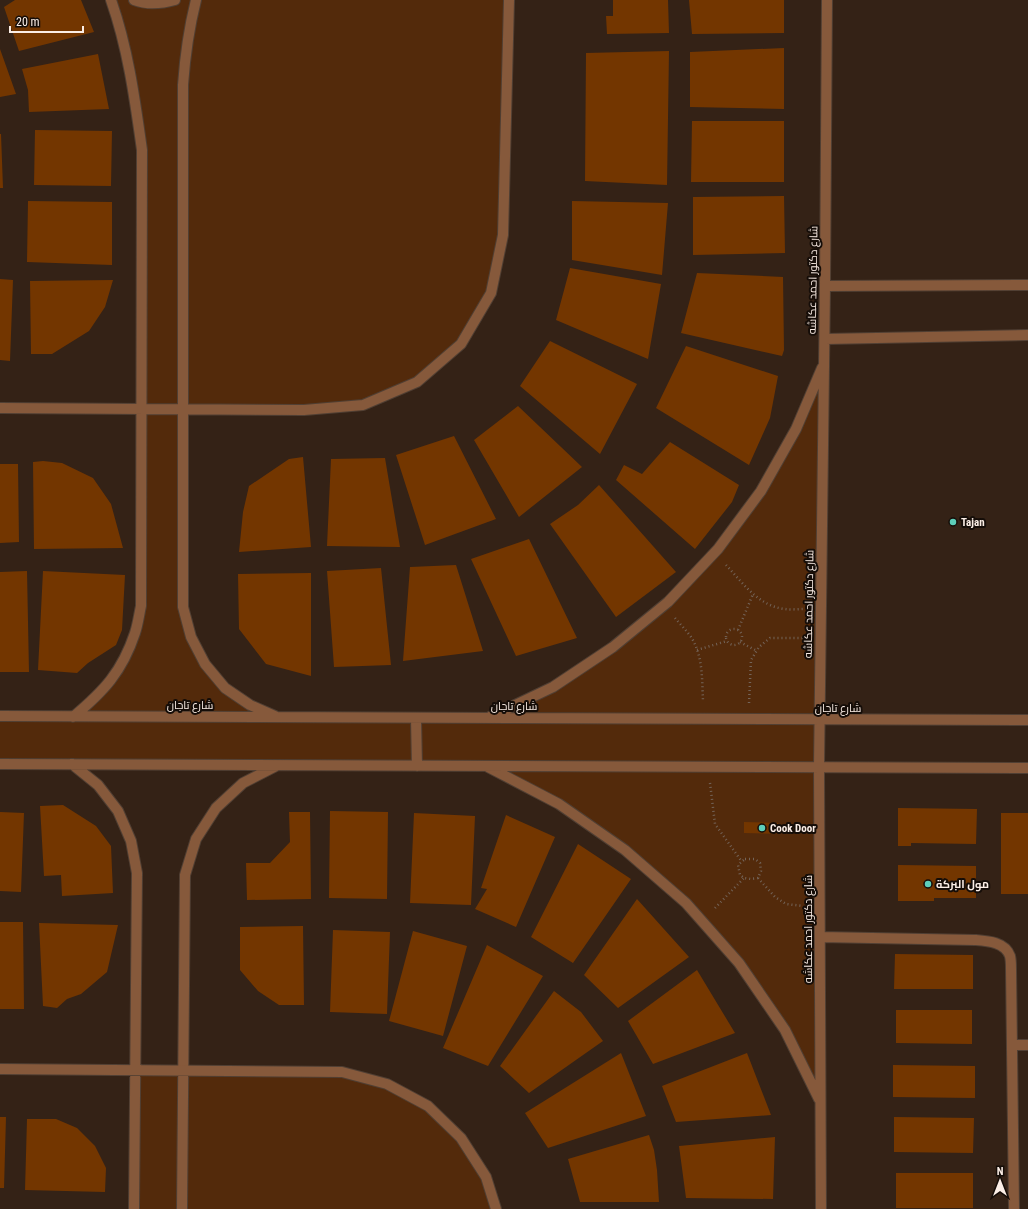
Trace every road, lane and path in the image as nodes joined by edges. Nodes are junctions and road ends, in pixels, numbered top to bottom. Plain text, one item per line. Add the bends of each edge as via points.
1 (111, 0) edge
2 (134, 0) edge
3 (175, 0) edge
4 (196, 0) edge
5 (509, 0) edge
6 (827, 0) edge
7 (1028, 285) edge
8 (825, 286) junction
9 (1028, 335) edge
10 (825, 339) junction
11 (824, 362) junction
12 (0, 408) edge
13 (142, 409) junction
14 (184, 409) junction
15 (715, 552) junction
16 (753, 594) junction
17 (664, 605) junction
18 (821, 609) junction
19 (738, 630) junction
20 (820, 638) junction
21 (727, 641) junction
22 (740, 642) junction
23 (697, 650) junction
24 (757, 652) junction
25 (0, 716) edge
26 (73, 717) junction
27 (278, 718) junction
28 (416, 718) junction
29 (488, 718) junction
30 (704, 719) junction
31 (749, 719) junction
32 (819, 720) junction
33 (1028, 720) edge
34 (0, 764) edge
35 (72, 764) junction
36 (276, 765) junction
37 (417, 766) junction
38 (486, 766) junction
39 (707, 767) junction
40 (819, 767) junction
41 (1028, 768) edge
42 (742, 862) junction
43 (744, 878) junction
44 (758, 878) junction
45 (820, 908) junction
46 (702, 921) junction
47 (820, 937) junction
48 (1012, 1045) junction
49 (1028, 1045) edge
50 (0, 1069) edge
51 (136, 1070) junction
52 (184, 1071) junction
53 (820, 1102) junction
54 (134, 1209) edge
55 (182, 1209) edge
56 (496, 1209) edge
57 (821, 1209) edge
58 (1014, 1209) edge

1 - 13 street via 128,63 142,150
2 - 3 street via 162,4
4 - 14 street via 191,19 183,85
5 - 14 street via 503,235 491,293 461,344 417,382 363,405 304,410
6 - 8 street, شارع دكتور احمد عكاشه
7 - 8 street
8 - 10 street, شارع دكتور احمد عكاشه
9 - 10 street
10 - 11 street, شارع دكتور احمد عكاشه
11 - 15 street via 796,429 761,491
11 - 18 street, شارع دكتور احمد عكاشه
12 - 13 street
13 - 14 street
13 - 26 street via 141,606 136,632 126,657 112,680 94,700
14 - 27 street via 183,607 191,637 205,664 225,688 250,705
15 - 16 path
15 - 17 street
16 - 18 path via 765,604 785,609
16 - 19 path
17 - 23 path via 691,637
17 - 29 street via 613,647 553,687
18 - 20 street, شارع دكتور احمد عكاشه
19 - 21 path via 728,631
19 - 22 path via 742,636
20 - 24 path via 770,638
20 - 32 street, شارع دكتور احمد عكاشه
21 - 22 path via 733,645
21 - 23 path
22 - 24 path
23 - 30 path via 702,672
24 - 31 path via 751,660
25 - 26 street, شارع تاجان
26 - 27 street, شارع تاجان
27 - 28 street, شارع تاجان
28 - 29 street, شارع تاجان
28 - 37 street
29 - 30 street, شارع تاجان
30 - 31 street, شارع تاجان
31 - 32 street, شارع تاجان
32 - 33 street, شارع تاجان
32 - 40 street, شارع دكتور احمد عكاشه
34 - 35 street
35 - 36 street
35 - 51 street via 98,785 118,811 131,842 137,874
36 - 37 street
36 - 52 street via 243,783 216,808 196,840 185,875
37 - 38 street
38 - 39 street
38 - 46 street via 558,804 626,850 686,903
39 - 40 street
39 - 42 path via 715,824
40 - 41 street
40 - 45 street, شارع دكتور احمد عكاشه
42 - 43 path via 738,865 740,875
42 - 44 path via 745,859 755,859 760,863 761,871
43 - 44 path
43 - 46 path
44 - 45 path via 775,897 786,904
45 - 47 street, شارع دكتور احمد عكاشه
46 - 53 street via 739,963 785,1030
47 - 48 street via 975,940 996,943 1007,950 1010,956
47 - 53 street, شارع دكتور احمد عكاشه
48 - 49 street
48 - 58 street
50 - 51 street
51 - 52 street
51 - 54 street
52 - 55 street
52 - 56 street via 342,1072 387,1084 428,1106 461,1138 486,1177
53 - 57 street, شارع دكتور احمد عكاشه

